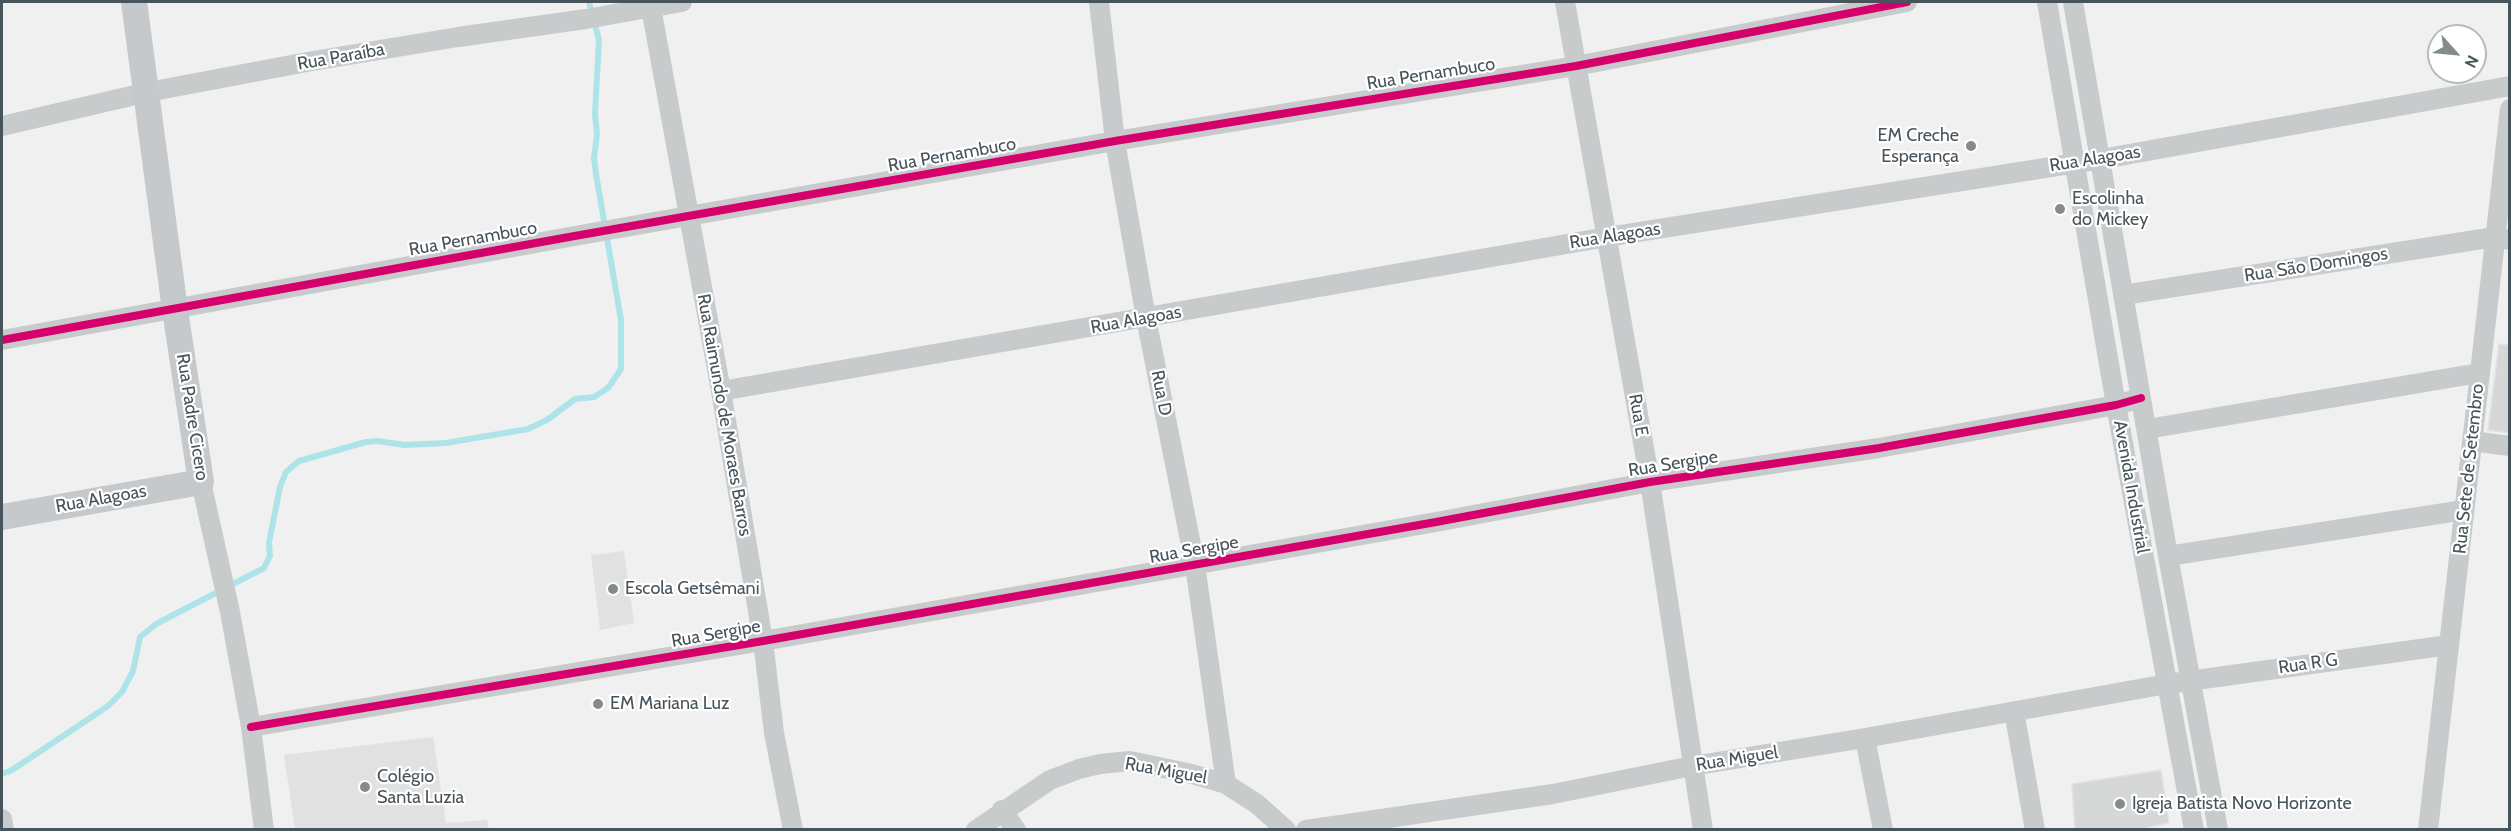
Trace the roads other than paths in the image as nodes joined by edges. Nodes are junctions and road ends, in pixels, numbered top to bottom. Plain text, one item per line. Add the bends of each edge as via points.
1 (134, 2) edge
2 (682, 2) edge
3 (1099, 2) edge
4 (1565, 2) edge
5 (1907, 2) edge
6 (2047, 2) edge
7 (2073, 2) edge
8 (650, 4) edge
9 (1576, 66) junction
10 (2510, 86) edge
11 (148, 92) junction
12 (2510, 109) edge
13 (2, 126) edge
14 (1115, 141) junction
15 (2102, 159) junction
16 (2073, 163) junction
17 (689, 217) junction
18 (1607, 237) junction
19 (2502, 239) edge
20 (2123, 295) junction
21 (175, 310) junction
22 (1146, 318) junction
23 (2, 340) edge
24 (2480, 374) junction
25 (721, 391) junction
26 (2141, 398) junction
27 (2116, 405) junction
28 (2147, 429) junction
29 (2472, 441) junction
30 (2510, 446) edge
31 (201, 482) junction
32 (1650, 482) junction
33 (2464, 510) junction
34 (2, 517) edge
35 (2168, 556) junction
36 (1195, 565) junction
37 (763, 641) junction
38 (2448, 645) junction
39 (2192, 682) junction
40 (2167, 684) junction
41 (2014, 711) junction
42 (251, 727) junction
43 (1865, 738) junction
44 (1692, 766) junction
45 (1226, 783) junction
46 (1002, 810) junction
47 (2, 819) edge
48 (4, 830) edge
49 (264, 830) edge
50 (793, 830) edge
51 (976, 830) edge
52 (1016, 830) edge
53 (1286, 830) edge
54 (1306, 830) edge
55 (1703, 830) edge
56 (1883, 830) edge
57 (2035, 830) edge
58 (2194, 830) edge
59 (2218, 830) edge
60 (2427, 830) edge

1 - 11 main road, Rua Padre Cicero
2 - 8 street, Rua Paraíba
3 - 14 street, Rua D
4 - 9 street, Rua E
5 - 9 street, Rua Pernambuco
6 - 16 street, Avenida Industrial
7 - 15 street, Avenida Industrial
8 - 11 street, Rua Paraíba via 620,14 330,58
8 - 17 street, Rua Raimundo de Moraes Barros
9 - 14 street, Rua Pernambuco
9 - 18 street, Rua E
10 - 15 street, Rua Alagoas
11 - 13 street, Rua Paraíba
11 - 21 main road, Rua Padre Cicero
12 - 19 street, Rua Sete de Setembro
14 - 17 street, Rua Pernambuco
14 - 22 street, Rua D
15 - 16 street, Rua Alagoas
15 - 20 street, Avenida Industrial
16 - 18 street, Rua Alagoas
16 - 27 street, Avenida Industrial
17 - 21 street, Rua Pernambuco
17 - 25 street, Rua Raimundo de Moraes Barros
18 - 22 street, Rua Alagoas
18 - 32 street, Rua E
19 - 20 street, Rua São Domingos
19 - 24 street, Rua Sete de Setembro
20 - 26 street, Avenida Industrial
21 - 23 street, Rua Pernambuco
21 - 31 main road, Rua Padre Cicero
22 - 25 street, Rua Alagoas
22 - 36 street, Rua D
24 - 28 street
24 - 29 street, Rua Sete de Setembro
25 - 37 street, Rua Raimundo de Moraes Barros
26 - 27 street, Rua Sergipe
26 - 28 street, Avenida Industrial
27 - 32 street, Rua Sergipe via 1879,448
27 - 40 street, Avenida Industrial
28 - 35 street, Avenida Industrial
29 - 30 street
29 - 33 street, Rua Sete de Setembro
31 - 34 main road, Rua Alagoas
31 - 42 street, Rua Padre Cicero
32 - 36 street, Rua Sergipe
32 - 44 street, Rua E
33 - 35 street
33 - 38 street, Rua Sete de Setembro
35 - 39 street, Avenida Industrial
36 - 37 street, Rua Sergipe
36 - 45 street, Rua D
37 - 42 street, Rua Sergipe
37 - 50 street, Rua Raimundo de Moraes Barros via 774,733
38 - 39 street, Rua R G
38 - 60 street, Rua Sete de Setembro
39 - 40 street, Rua R G
39 - 59 street, Avenida Industrial
40 - 41 street, Rua Miguel
40 - 58 street, Avenida Industrial
41 - 43 street, Rua Miguel
41 - 57 street
42 - 49 street, Rua Padre Cicero
43 - 44 street, Rua Miguel
43 - 56 street
44 - 54 street, Rua Miguel via 1553,794
44 - 55 street, Rua E
45 - 46 street, Rua Miguel via 1131,761 1100,764 1050,780
45 - 53 street, Rua Miguel
46 - 51 street, Rua Miguel
46 - 52 street
47 - 48 street

